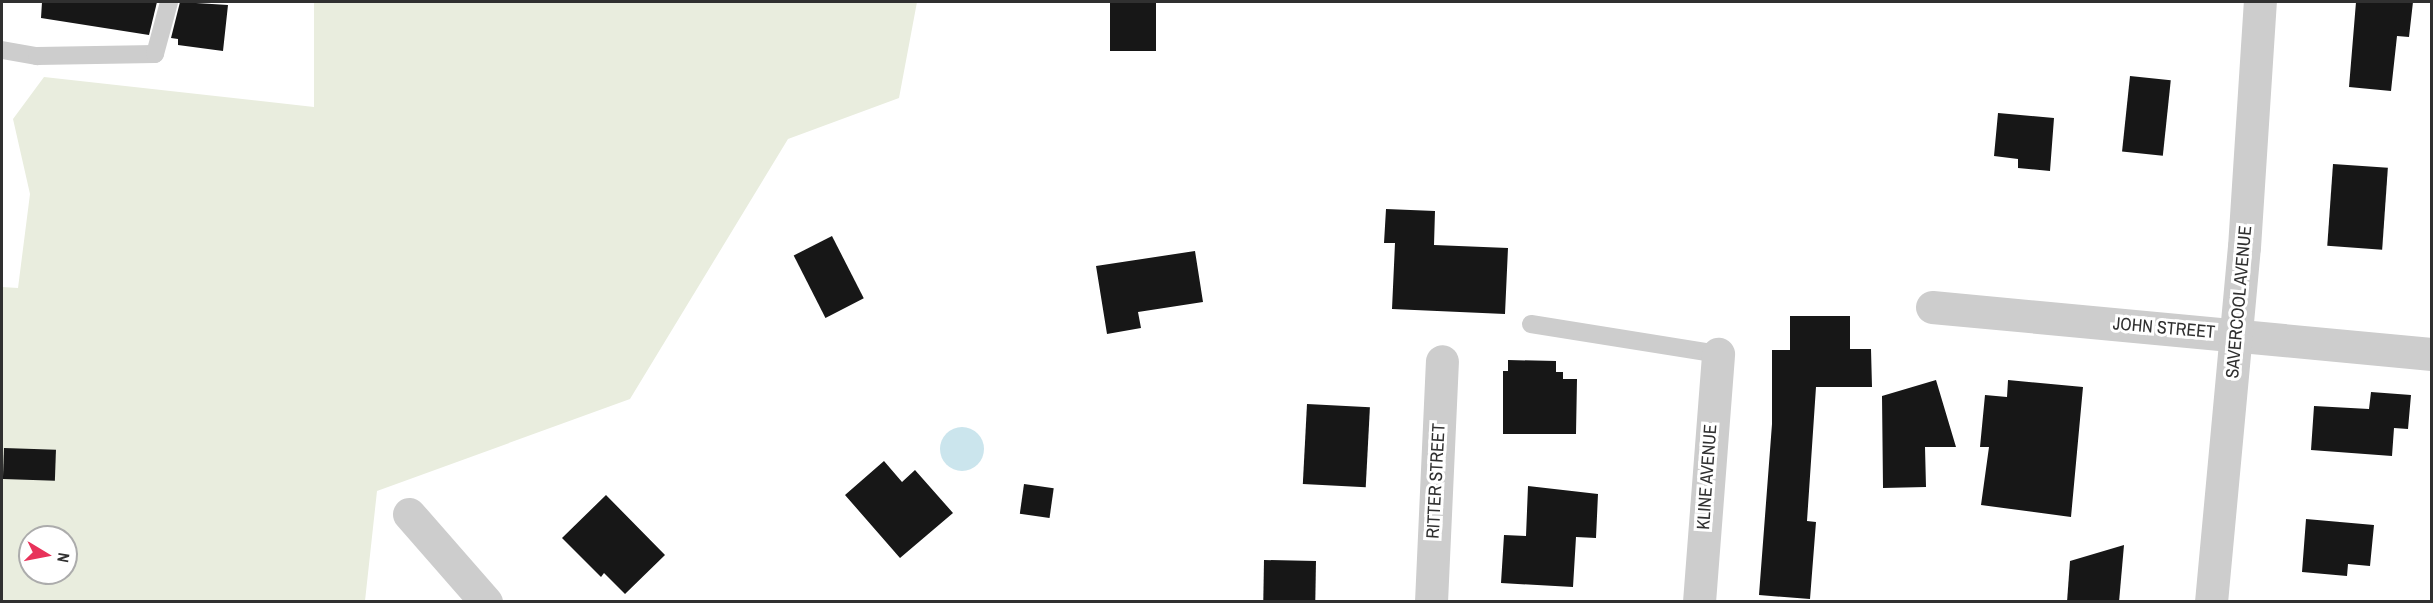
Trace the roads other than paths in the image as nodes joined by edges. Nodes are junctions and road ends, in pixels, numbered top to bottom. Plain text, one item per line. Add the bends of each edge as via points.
1 (169, 2) edge
2 (2260, 2) edge
3 (2, 50) edge
4 (1932, 307) dead end
5 (1531, 324) dead end
6 (2236, 335) junction
7 (1718, 354) joint
8 (2432, 354) edge
9 (1442, 361) dead end
10 (409, 514) dead end
11 (486, 602) edge
12 (1431, 602) edge
13 (1699, 602) edge
14 (2211, 602) edge

1 - 3 lane via 154,54 37,56
2 - 6 street, SAVERCOOL AVENUE
4 - 6 street, JOHN STREET
5 - 7 lane
6 - 8 street, JOHN STREET
6 - 14 street, SAVERCOOL AVENUE
7 - 13 street, KLINE AVENUE
9 - 12 street, RITTER STREET
10 - 11 street

